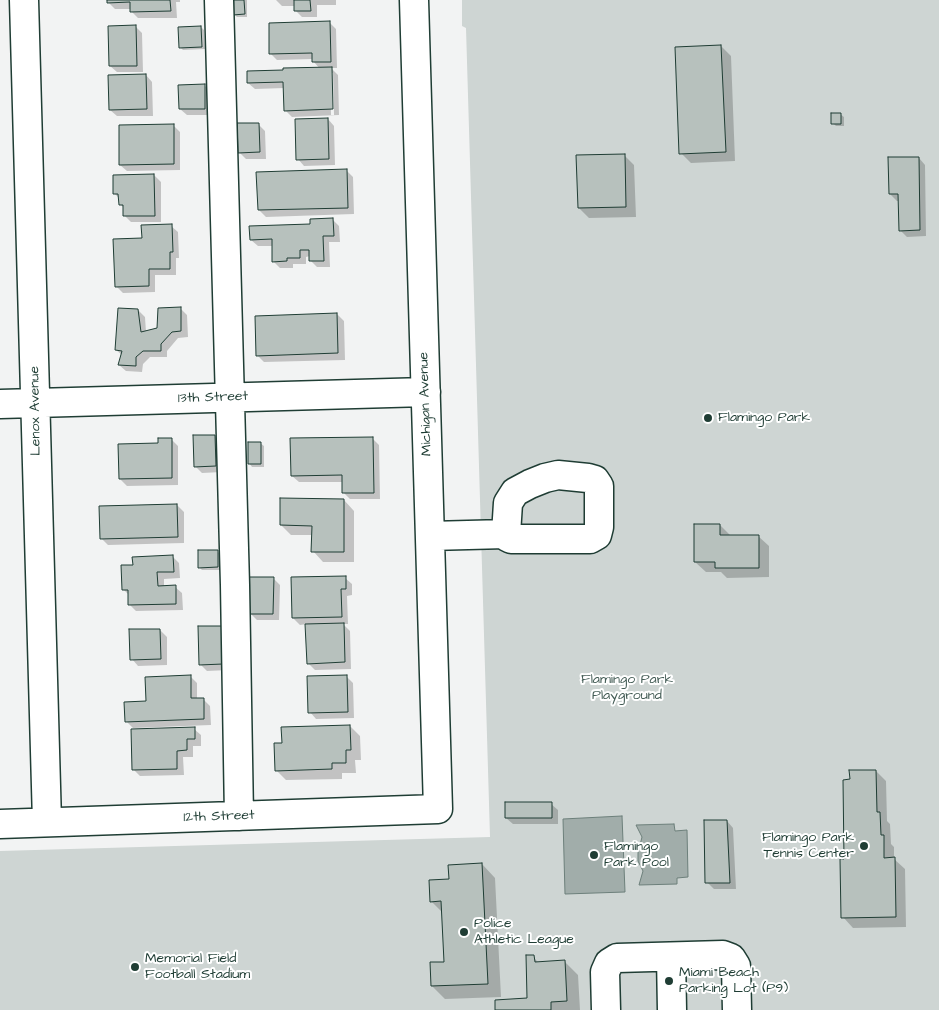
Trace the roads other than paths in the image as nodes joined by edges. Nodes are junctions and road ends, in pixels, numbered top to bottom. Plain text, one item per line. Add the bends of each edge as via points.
1 (24, 0) edge
2 (219, 0) edge
3 (414, 0) edge
4 (426, 392) junction
5 (230, 398) junction
6 (35, 403) junction
7 (0, 404) edge
8 (506, 534) dead end
9 (430, 536) junction
10 (438, 809) joint
11 (239, 816) junction
12 (47, 822) junction
13 (0, 824) edge
14 (671, 957) junction
15 (606, 1010) edge
16 (672, 1010) edge
17 (737, 1010) edge

1 - 6 street, Lenox Avenue
2 - 5 street
3 - 4 street, Michigan Avenue
4 - 5 street, 13th Street
4 - 9 street, Michigan Avenue
5 - 6 street, 13th Street
5 - 11 street
6 - 7 street, 13th Street
6 - 12 street, Lenox Avenue
8 - 9 street
9 - 10 street, Michigan Avenue
10 - 11 street, 12th Street
11 - 12 street, 12th Street
12 - 13 street, 12th Street
14 - 15 street via 617,958 609,963 605,972
14 - 16 street
14 - 17 street via 723,955 731,958 736,966

